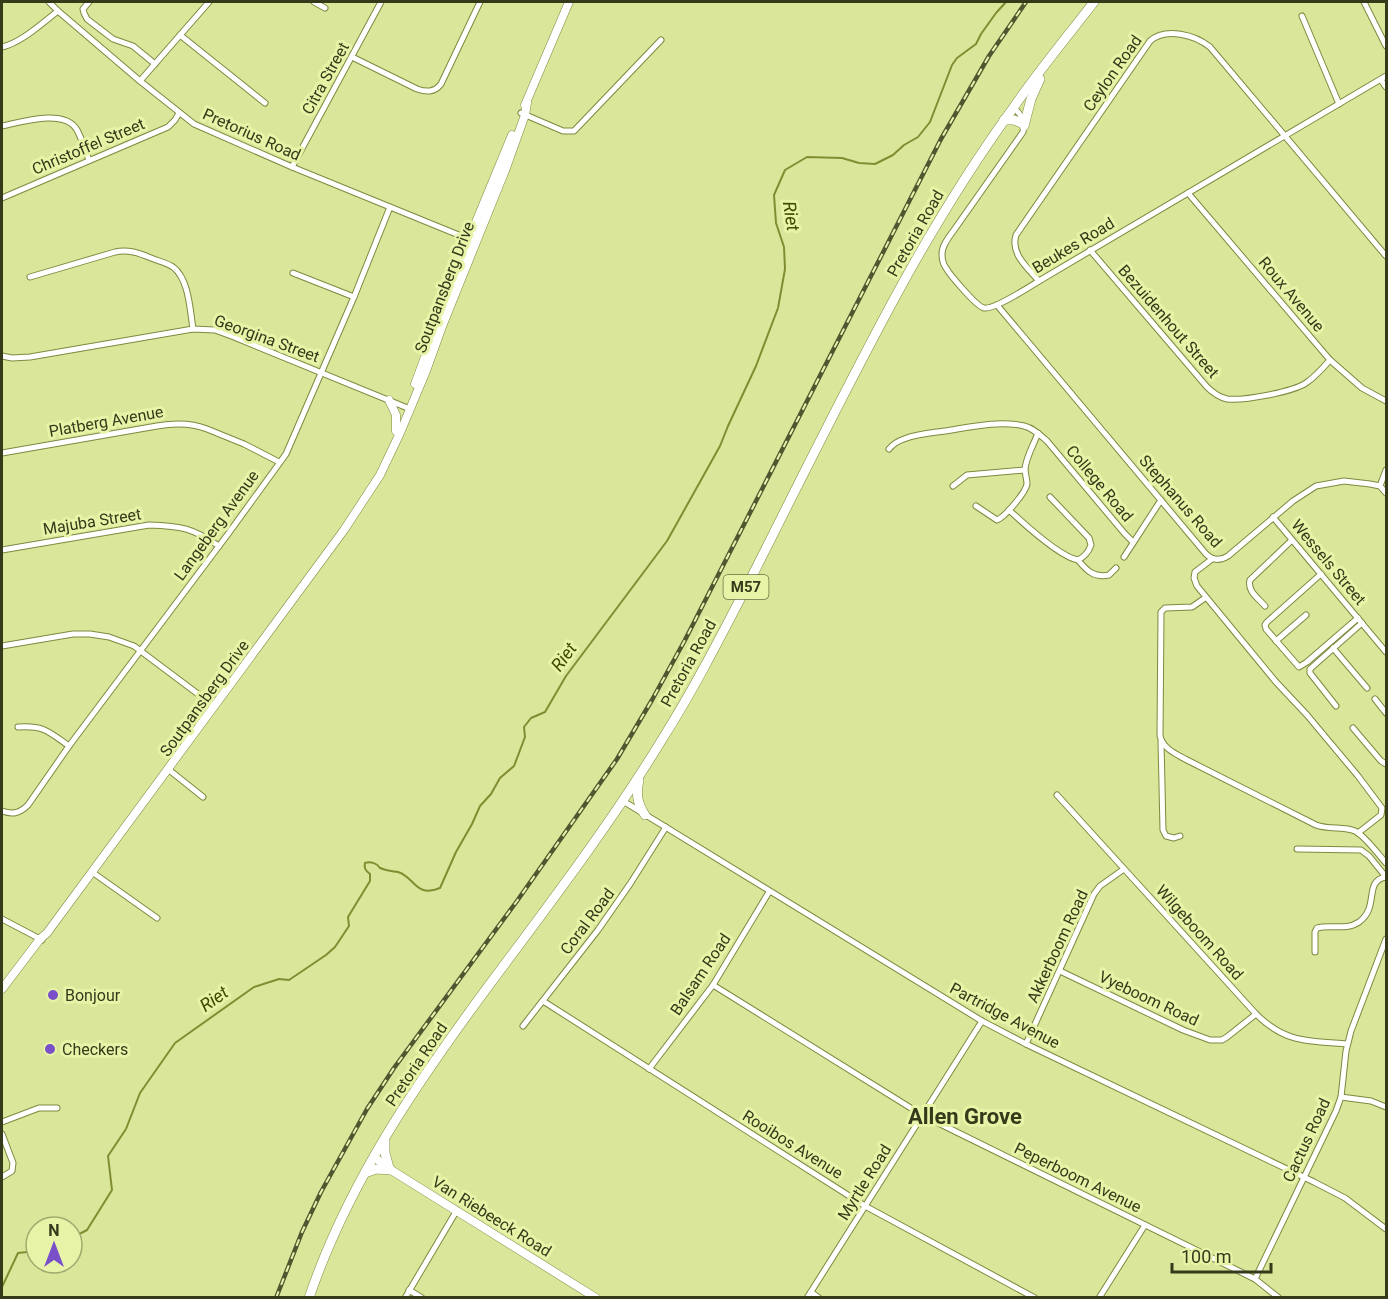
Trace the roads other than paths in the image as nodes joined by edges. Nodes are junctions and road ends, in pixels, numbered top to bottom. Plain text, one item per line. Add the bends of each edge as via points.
1 (49, 2) edge
2 (89, 2) edge
3 (208, 2) edge
4 (314, 2) edge
5 (381, 2) edge
6 (480, 2) edge
7 (569, 2) edge
8 (1094, 2) edge
9 (1364, 2) edge
10 (325, 8) dead end
11 (58, 11) junction
12 (1302, 16) dead end
13 (180, 35) junction
14 (661, 40) dead end
15 (2, 46) edge
16 (1386, 46) edge
17 (352, 57) junction
18 (155, 64) junction
19 (1044, 68) junction
20 (1384, 78) edge
21 (140, 81) junction
22 (1386, 87) edge
23 (265, 103) dead end
24 (1339, 104) junction
25 (1013, 107) junction
26 (178, 113) junction
27 (523, 114) junction
28 (1004, 120) junction
29 (1024, 125) junction
30 (2, 126) edge
31 (1285, 136) junction
32 (89, 160) junction
33 (292, 167) junction
34 (1188, 193) junction
35 (2, 198) edge
36 (390, 207) junction
37 (473, 240) junction
38 (1090, 250) junction
39 (1386, 256) edge
40 (293, 273) dead end
41 (30, 277) dead end
42 (1039, 281) junction
43 (354, 297) junction
44 (997, 305) junction
45 (193, 328) junction
46 (2, 356) edge
47 (1330, 360) junction
48 (322, 372) junction
49 (390, 400) junction
50 (1386, 401) edge
51 (408, 408) junction
52 (396, 431) junction
53 (1038, 433) junction
54 (889, 449) dead end
55 (2, 453) edge
56 (279, 462) junction
57 (1025, 470) junction
58 (1386, 470) edge
59 (378, 476) junction
60 (953, 486) dead end
61 (1380, 486) junction
62 (1386, 493) edge
63 (1050, 497) dead end
64 (1161, 500) junction
65 (976, 506) dead end
66 (1009, 510) junction
67 (1273, 517) junction
68 (1292, 540) junction
69 (1134, 542) junction
70 (219, 546) junction
71 (2, 550) edge
72 (1124, 557) dead end
73 (1212, 559) junction
74 (1078, 560) junction
75 (1116, 568) dead end
76 (1321, 574) junction
77 (1205, 597) junction
78 (1265, 606) dead end
79 (1306, 615) dead end
80 (1360, 621) junction
81 (1276, 641) junction
82 (2, 646) edge
83 (1333, 648) junction
84 (140, 651) junction
85 (1386, 652) edge
86 (1367, 688) dead end
87 (1375, 699) dead end
88 (214, 706) junction
89 (1336, 706) dead end
90 (1386, 713) edge
91 (18, 727) dead end
92 (1353, 728) dead end
93 (1161, 739) junction
94 (69, 746) junction
95 (1386, 764) edge
96 (168, 769) junction
97 (640, 775) junction
98 (1057, 795) dead end
99 (202, 797) dead end
100 (623, 801) junction
101 (2, 810) edge
102 (645, 814) junction
103 (666, 827) junction
104 (1358, 833) junction
105 (1180, 836) dead end
106 (1297, 849) dead end
107 (1386, 863) edge
108 (1124, 869) junction
109 (92, 872) junction
110 (1386, 877) edge
111 (770, 891) junction
112 (157, 918) dead end
113 (2, 919) edge
114 (43, 938) junction
115 (1386, 939) edge
116 (1315, 952) dead end
117 (1060, 971) junction
118 (713, 985) junction
119 (2, 989) edge
120 (2, 998) edge
121 (543, 1001) junction
122 (1256, 1014) junction
123 (982, 1021) junction
124 (523, 1026) dead end
125 (1026, 1044) junction
126 (1347, 1044) junction
127 (649, 1069) junction
128 (1341, 1097) junction
129 (1386, 1107) edge
130 (57, 1108) dead end
131 (922, 1115) junction
132 (2, 1122) edge
133 (2, 1134) edge
134 (385, 1138) junction
135 (374, 1157) junction
136 (390, 1169) junction
137 (364, 1173) junction
138 (2, 1177) edge
139 (1305, 1177) junction
140 (865, 1206) junction
141 (457, 1210) junction
142 (1145, 1225) junction
143 (1386, 1229) edge
144 (1255, 1279) junction
145 (409, 1290) junction
146 (809, 1295) edge
147 (309, 1298) edge
148 (405, 1298) edge
149 (422, 1298) edge
150 (596, 1298) edge
151 (819, 1298) edge
152 (1035, 1298) edge
153 (1099, 1298) edge
154 (1279, 1298) edge

1 - 11 street, Pretorius Road
2 - 18 street via 84,9 87,19
3 - 13 street
4 - 10 street
5 - 17 street, Citra Street
6 - 17 street via 435,90 417,89
7 - 27 street, Soutpansberg Drive
8 - 19 main road, Pretoria Road / M57
9 - 16 street
11 - 15 street via 18,41
11 - 21 street, Pretorius Road
12 - 24 street
13 - 18 street
13 - 23 street
14 - 27 street via 574,131 563,131
17 - 33 street, Citra Street
18 - 21 street
19 - 25 main road, Pretoria Road / M57
19 - 29 main road
20 - 22 street
20 - 24 street, Beukes Road
21 - 26 street, Pretorius Road
24 - 31 street, Beukes Road
25 - 28 main road, Pretoria Road / M57
25 - 29 street
26 - 32 street, Christoffel Street via 168,127
26 - 33 street, Pretorius Road via 200,127
27 - 37 street, Soutpansberg Drive
28 - 29 main road
28 - 97 main road, Pretoria Road / M57 via 909,272 691,690
29 - 44 street via 942,253 946,268 980,307
30 - 32 street via 49,118 72,123
31 - 34 street, Beukes Road
31 - 39 street, Ceylon Road
31 - 42 street, Ceylon Road via 1210,47 1176,33 1155,37 1016,235 1016,252
32 - 35 street, Christoffel Street
33 - 36 street, Pretorius Road
34 - 38 street, Beukes Road
34 - 47 street, Roux Avenue
36 - 37 street, Pretorius Road
36 - 43 street, Langeberg Avenue
37 - 51 street, Soutpansberg Drive
38 - 42 street, Beukes Road
38 - 47 street, Bezuidenhout Street via 1216,395 1244,399 1297,387 1311,380
40 - 43 street
41 - 45 street via 115,252 139,253 178,272 186,289
42 - 44 street, Beukes Road
43 - 48 street, Langeberg Avenue
44 - 64 street, Stephanus Road
45 - 46 street, Georgina Street via 30,357
45 - 48 street, Georgina Street via 215,330
47 - 50 street, Roux Avenue via 1354,383
48 - 49 street, Georgina Street
48 - 56 street, Langeberg Avenue via 290,447
49 - 51 street, Georgina Street
49 - 52 street via 396,415
51 - 52 street, Soutpansberg Drive
51 - 59 street, Soutpansberg Drive
52 - 59 street, Soutpansberg Drive
53 - 54 street via 1022,425 988,425 910,437
53 - 57 street
53 - 69 street, College Road
55 - 56 street, Platberg Avenue via 180,424 207,429
56 - 70 street, Langeberg Avenue
57 - 60 street via 967,474
57 - 66 street via 1024,490
58 - 61 street
59 - 88 street, Soutpansberg Drive via 344,530
61 - 62 street
61 - 67 street, Stephanus Road via 1344,481 1316,486
63 - 74 street via 1089,538 1090,549
64 - 69 street, College Road
64 - 73 street, Stephanus Road
65 - 66 street via 997,520
66 - 74 street via 1058,550
67 - 68 street, Wessels Street
67 - 73 street, Stephanus Road via 1224,558
68 - 76 street, Wessels Street
68 - 78 street via 1250,580 1249,587
69 - 72 street, College Road
70 - 71 street, Majuba Street via 190,529 150,525
70 - 84 street, Langeberg Avenue
73 - 77 street via 1194,575
74 - 75 street via 1098,576 1109,575
76 - 80 street, Wessels Street
76 - 81 street via 1265,624
77 - 93 street via 1192,608 1165,608 1161,612
77 - 104 street via 1381,805 1381,815
79 - 81 street
80 - 81 street via 1300,666
80 - 83 street
80 - 85 street, Wessels Street
82 - 84 street via 90,634 119,640
83 - 86 street
83 - 89 street via 1310,670
84 - 88 street
84 - 94 street, Langeberg Avenue
87 - 90 street
88 - 96 street, Soutpansberg Drive
91 - 94 street via 43,728
92 - 95 street
93 - 104 street via 1176,754 1316,825
93 - 105 street via 1163,830 1166,836
94 - 101 street, Langeberg Avenue via 24,809 13,813
96 - 99 street
96 - 109 street, Soutpansberg Drive
97 - 100 main road, Pretoria Road / M57
97 - 102 main road via 637,798
98 - 108 street, Wilgeboom Road
100 - 102 street, Partridge Avenue
100 - 134 main road, Pretoria Road / M57 via 444,1047
102 - 103 street, Partridge Avenue
103 - 111 street, Partridge Avenue
103 - 121 street, Coral Road via 605,921
104 - 107 street
106 - 110 street via 1361,850
108 - 117 street, Akkerboom Road via 1094,894
108 - 122 street, Wilgeboom Road
109 - 112 street
109 - 114 street, Soutpansberg Drive
110 - 116 street via 1374,884 1371,906 1358,922 1345,927 1317,928
111 - 118 street, Balsam Road
111 - 123 street, Partridge Avenue
113 - 114 street
114 - 119 street, Soutpansberg Drive
114 - 120 street, Soutpansberg Drive
115 - 126 street, Cactus Road
117 - 122 street, Vyeboom Road via 1210,1040 1222,1040
117 - 125 street, Akkerboom Road
118 - 127 street, Balsam Road
118 - 131 street, Peperboom Avenue
121 - 124 street, Coral Road
121 - 127 street, Rooibos Avenue
122 - 126 street, Wilgeboom Road via 1286,1036
123 - 125 street, Partridge Avenue
123 - 131 street, Myrtle Road
125 - 139 street, Partridge Avenue
126 - 128 street, Cactus Road
127 - 140 street, Rooibos Avenue
128 - 129 street
128 - 139 street, Cactus Road
130 - 132 street via 39,1108
131 - 140 street, Myrtle Road
131 - 142 street, Peperboom Avenue
133 - 138 street via 13,1168
134 - 135 main road, Pretoria Road / M57
134 - 136 main road via 384,1153
135 - 136 street, Van Riebeeck Road
135 - 137 main road, Pretoria Road / M57
136 - 137 main road
136 - 141 street, Van Riebeeck Road
137 - 147 main road, Pretoria Road / M57 via 332,1236
139 - 143 street, Partridge Avenue via 1345,1198
139 - 144 street, Cactus Road
140 - 146 street, Myrtle Road
140 - 152 street, Rooibos Avenue
141 - 145 street
141 - 150 street, Van Riebeeck Road
142 - 144 street, Peperboom Avenue
142 - 153 street
144 - 154 street, Peperboom Avenue
145 - 148 street
145 - 149 street
146 - 151 street

